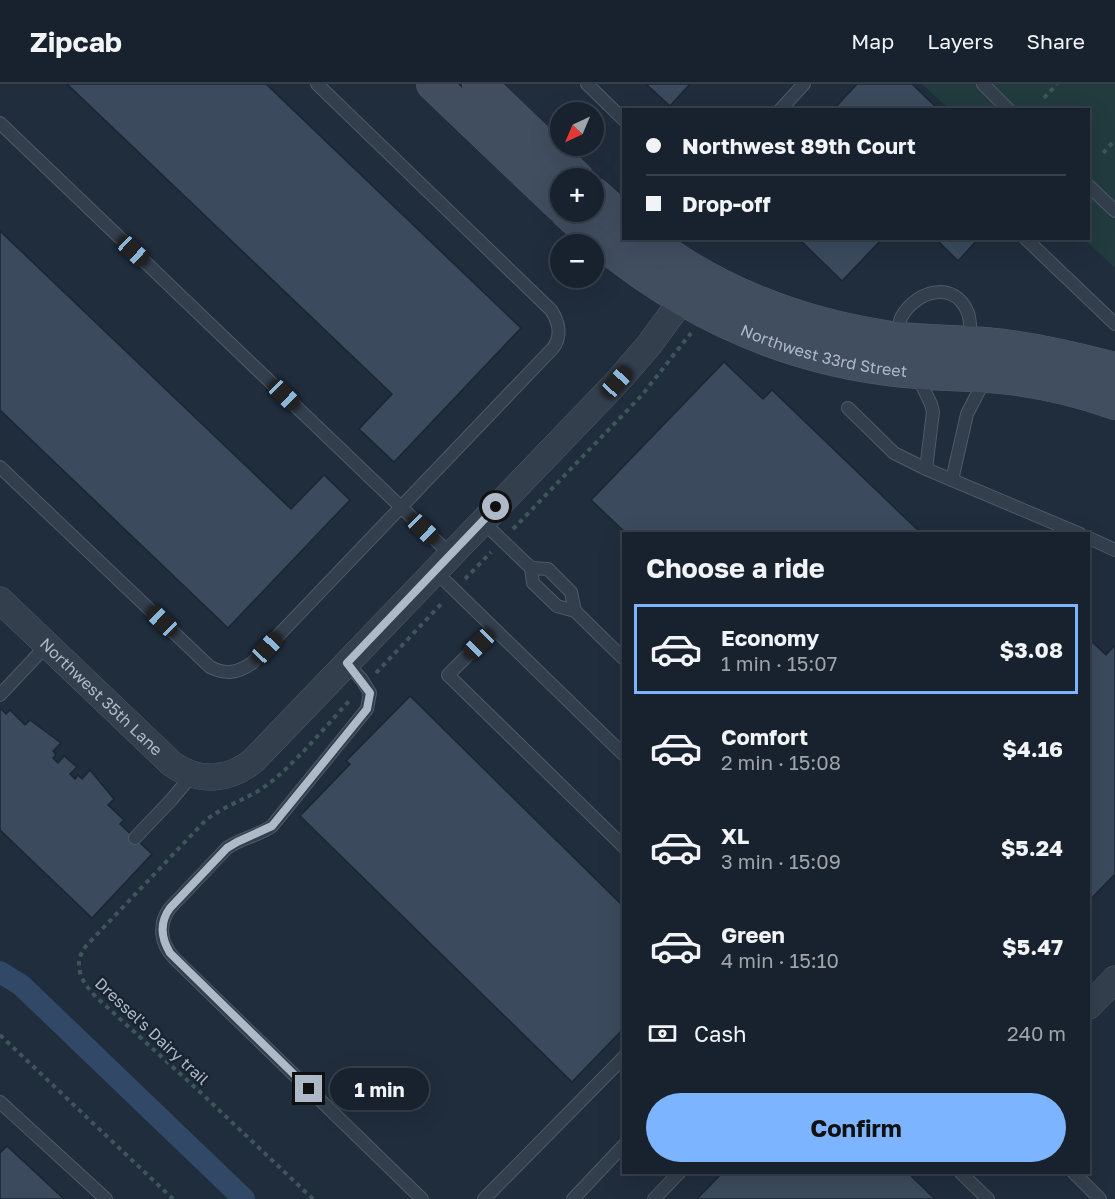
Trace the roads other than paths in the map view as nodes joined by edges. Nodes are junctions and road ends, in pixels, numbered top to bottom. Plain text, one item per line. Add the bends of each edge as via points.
1 (433, 84) edge
2 (479, 84) edge
3 (587, 84) edge
4 (804, 84) edge
5 (983, 84) edge
6 (326, 87) edge
7 (782, 108) edge
8 (1007, 108) edge
9 (622, 118) edge
10 (0, 123) edge
11 (567, 168) edge
12 (1090, 187) edge
13 (550, 196) edge
14 (604, 203) edge
15 (1115, 211) edge
16 (622, 219) edge
17 (578, 222) edge
18 (652, 240) edge
19 (1027, 240) edge
20 (691, 287) junction
21 (1115, 324) edge
22 (902, 358) junction
23 (974, 363) junction
24 (1113, 391) edge
25 (848, 408) dead end
26 (0, 466) edge
27 (926, 469) junction
28 (952, 480) junction
29 (400, 507) junction
30 (482, 521) junction
31 (1075, 532) edge
32 (1090, 538) edge
33 (1115, 550) edge
34 (443, 563) junction
35 (531, 568) junction
36 (0, 600) edge
37 (575, 611) junction
38 (494, 629) junction
39 (47, 645) junction
40 (622, 657) edge
41 (347, 663) junction
42 (0, 694) edge
43 (622, 753) edge
44 (201, 776) junction
45 (135, 838) dead end
46 (622, 845) edge
47 (1115, 979) edge
48 (1090, 1005) edge
49 (622, 1059) edge
50 (0, 1102) edge
51 (622, 1147) edge
52 (678, 1174) edge
53 (962, 1174) edge
54 (1075, 1174) edge
55 (106, 1199) edge
56 (422, 1199) edge
57 (484, 1199) edge
58 (573, 1199) edge
59 (654, 1199) edge
60 (988, 1199) edge
61 (1100, 1199) edge

1 - 13 street
2 - 11 street
3 - 9 lane
4 - 7 lane
5 - 8 lane
6 - 29 lane via 546,304 557,324 558,339 553,348
10 - 29 lane
12 - 15 lane
14 - 16 street
17 - 20 street, Northwest 33rd Street via 631,266
18 - 20 street, Northwest 33rd Street
19 - 21 lane
20 - 22 street, Northwest 33rd Street via 754,301 848,331
20 - 30 street via 617,382
22 - 23 street, Northwest 33rd Street
22 - 23 lane via 902,316 934,291 945,292 969,314
22 - 27 lane via 933,412
23 - 24 street, Northwest 33rd Street via 1040,383
23 - 28 lane via 970,407
25 - 27 lane via 894,453
26 - 29 lane via 210,667 228,674 252,663
27 - 28 lane
28 - 31 lane
29 - 34 lane
30 - 34 street
30 - 35 lane
32 - 33 lane
34 - 38 lane
34 - 41 street
35 - 37 lane via 533,582 557,606
35 - 37 lane via 548,569 571,592
36 - 39 street, Northwest 35th Lane
37 - 40 lane
38 - 43 lane
38 - 46 lane via 448,675
39 - 42 lane
39 - 44 street, Northwest 35th Lane via 172,764
41 - 44 street via 254,760 222,778
41 - 56 lane via 370,693 367,709 272,826 227,848 170,908 163,919 162,934 168,951
44 - 45 lane
47 - 48 street
49 - 57 lane
50 - 55 lane
51 - 58 lane
52 - 59 lane
53 - 60 lane
54 - 61 lane

